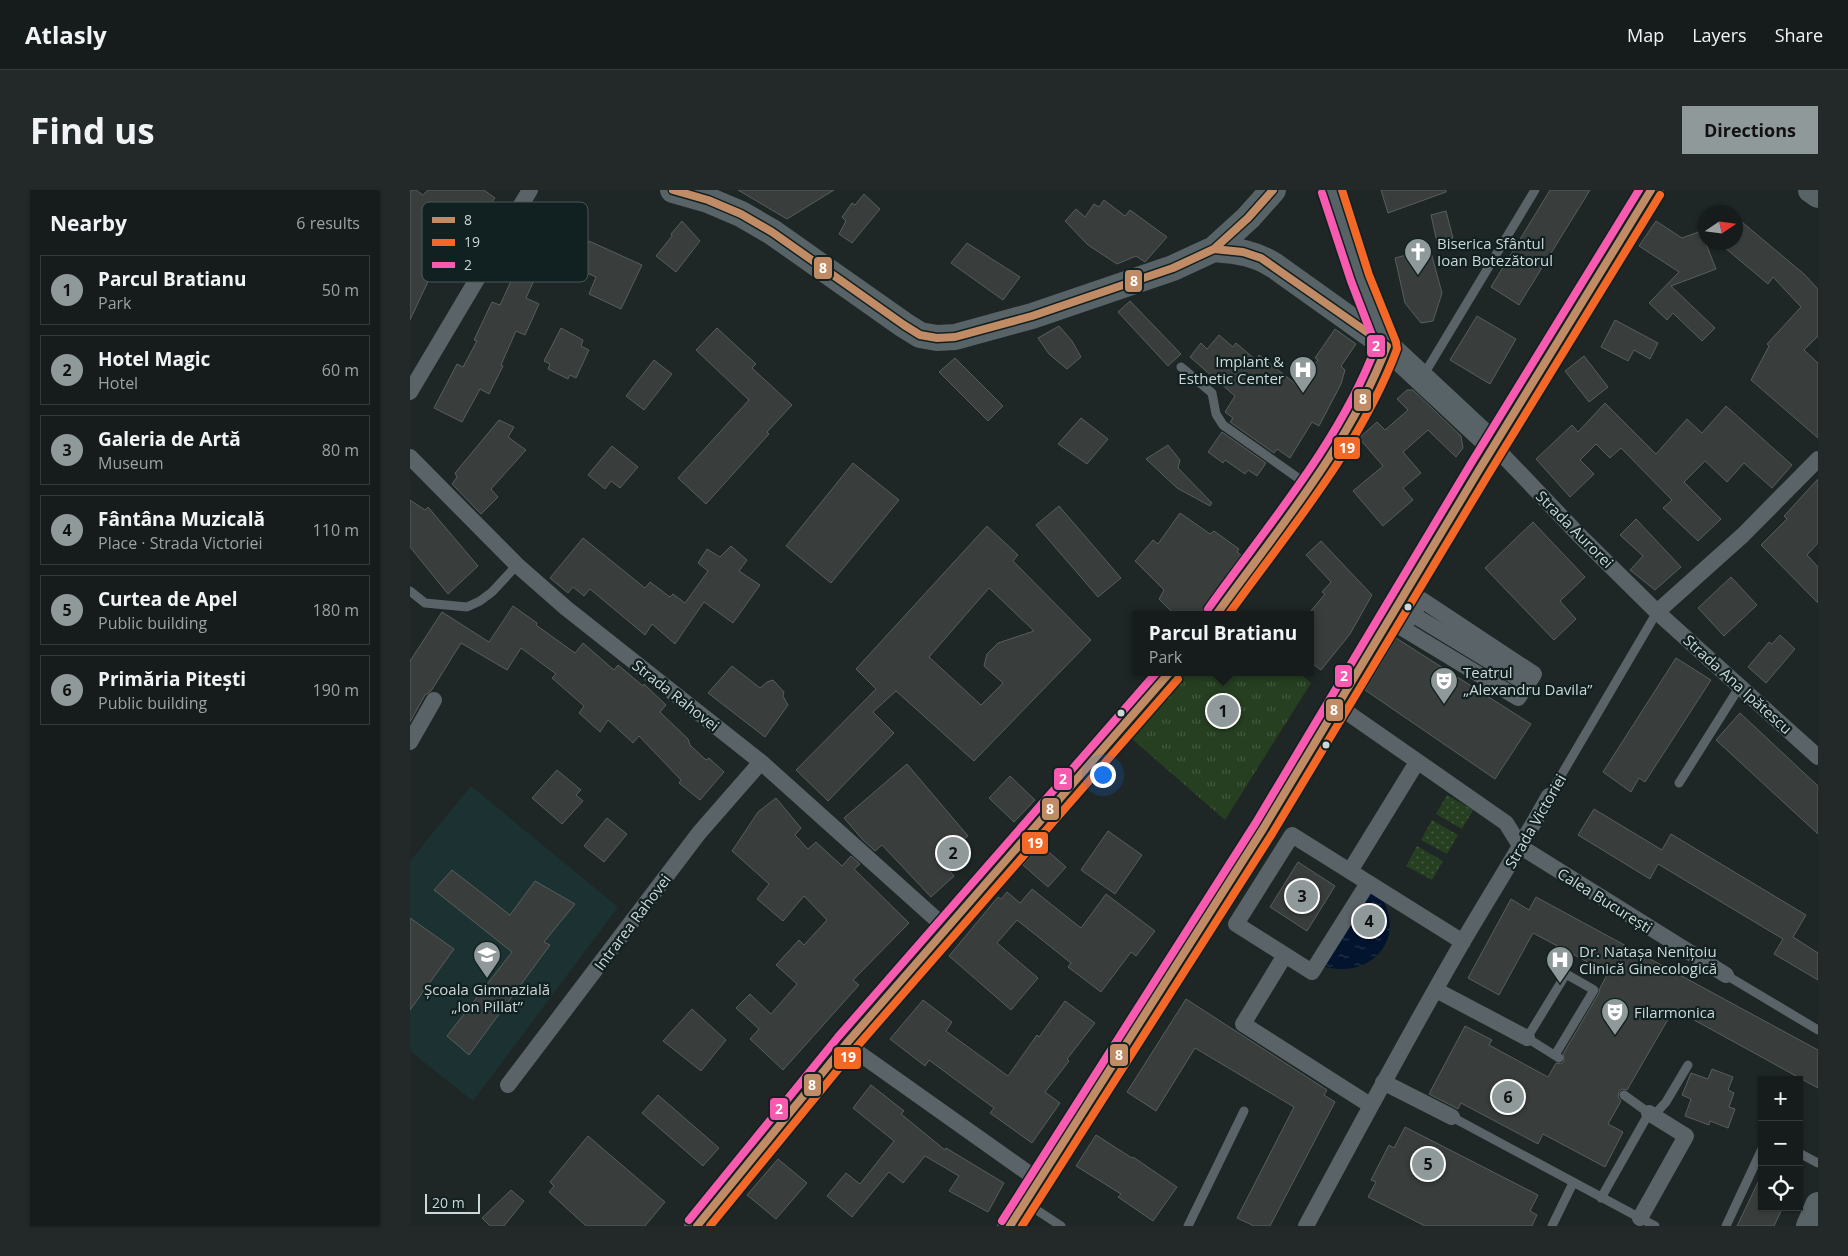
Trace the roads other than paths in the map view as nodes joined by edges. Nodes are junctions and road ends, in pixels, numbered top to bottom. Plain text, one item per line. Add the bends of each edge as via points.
1 (530, 190) edge
2 (673, 190) edge
3 (1273, 190) edge
4 (1332, 190) edge
5 (1535, 190) edge
6 (1811, 190) edge
7 (1652, 193) edge
8 (709, 195) edge
9 (1818, 195) edge
10 (523, 202) edge
11 (1214, 248) junction
12 (475, 282) edge
13 (1387, 346) junction
14 (1181, 367) dead end
15 (1421, 378) junction
16 (410, 392) edge
17 (1494, 446) junction
18 (410, 457) edge
19 (1818, 459) edge
20 (1309, 486) junction
21 (517, 565) junction
22 (410, 591) edge
23 (1219, 611) edge
24 (1657, 612) junction
25 (1167, 676) edge
26 (1527, 684) joint
27 (1740, 686) junction
28 (434, 700) dead end
29 (1338, 706) junction
30 (412, 736) edge
31 (1818, 757) edge
32 (761, 762) junction
33 (1417, 762) junction
34 (1679, 783) dead end
35 (1549, 796) joint
36 (1521, 847) junction
37 (1350, 871) junction
38 (1368, 883) junction
39 (946, 930) junction
40 (1462, 942) junction
41 (1285, 955) junction
42 (1726, 975) joint
43 (1436, 990) junction
44 (1818, 1030) edge
45 (1527, 1038) junction
46 (846, 1044) junction
47 (1688, 1065) dead end
48 (1383, 1082) junction
49 (508, 1085) dead end
50 (1624, 1095) dead end
51 (1370, 1105) junction
52 (1244, 1111) dead end
53 (1649, 1113) junction
54 (1452, 1118) joint
55 (1803, 1155) edge
56 (1758, 1158) edge
57 (1818, 1163) edge
58 (1038, 1180) junction
59 (1573, 1183) junction
60 (1601, 1198) junction
61 (1024, 1202) junction
62 (1818, 1205) edge
63 (1640, 1218) junction
64 (696, 1226) edge
65 (1010, 1226) edge
66 (1062, 1226) edge
67 (1188, 1226) edge
68 (1306, 1226) edge
69 (1552, 1226) edge
70 (1655, 1226) edge
71 (1726, 1226) edge
72 (1809, 1226) edge

1 - 10 street
2 - 8 main road
3 - 11 main road
4 - 13 main road via 1360,278
5 - 15 lane
6 - 9 main road
7 - 17 main road
8 - 11 main road via 772,232 904,325 920,335 937,338 970,334 1032,316 1173,268
11 - 13 main road via 1261,258
12 - 16 street
13 - 15 main road
13 - 20 main road via 1378,374 1359,410
14 - 20 lane via 1212,393 1216,414 1223,425
15 - 17 main road
17 - 24 street, Strada Aurorei
17 - 29 main road
18 - 21 street, Strada Rahovei
19 - 24 street, Strada Victoriei via 1744,535
20 - 23 main road
21 - 22 lane via 492,592 467,607 425,603
21 - 32 street, Strada Rahovei via 566,608
24 - 27 street, Strada Ana Ipătescu
24 - 35 lane, Strada Victoriei
25 - 39 main road
26 - 26 street via 1534,674 1422,600 1402,628 1518,698
27 - 31 street, Strada Ana Ipătescu
27 - 34 lane
28 - 30 street
29 - 33 street
29 - 58 main road via 1264,829
32 - 39 street, Strada Rahovei
32 - 49 street, Intrarea Rahovei via 699,833
33 - 36 street via 1506,823
33 - 37 street
35 - 36 street, Strada Victoriei
36 - 40 street, Strada Victoriei
36 - 42 street, Calea București
37 - 38 street
37 - 41 street via 1292,835 1236,924
38 - 40 street
38 - 41 street via 1312,972
39 - 46 main road
40 - 43 street, Strada Victoriei
41 - 51 street via 1243,1024
42 - 44 lane, Calea București
43 - 45 street
43 - 48 street, Strada Victoriei
45 - 45 lane via 1557,1057 1594,990 1566,974
46 - 58 street
46 - 64 main road
47 - 53 lane via 1666,1102 1657,1112
48 - 51 street, Strada Victoriei
48 - 54 street
50 - 53 lane
51 - 68 street, Strada Victoriei
52 - 67 lane
53 - 60 lane
53 - 63 street via 1686,1136
54 - 59 lane
55 - 57 lane
56 - 71 lane
58 - 61 main road
59 - 60 lane
59 - 69 lane
60 - 63 lane
61 - 65 main road
61 - 66 lane
62 - 72 main road
63 - 70 lane

